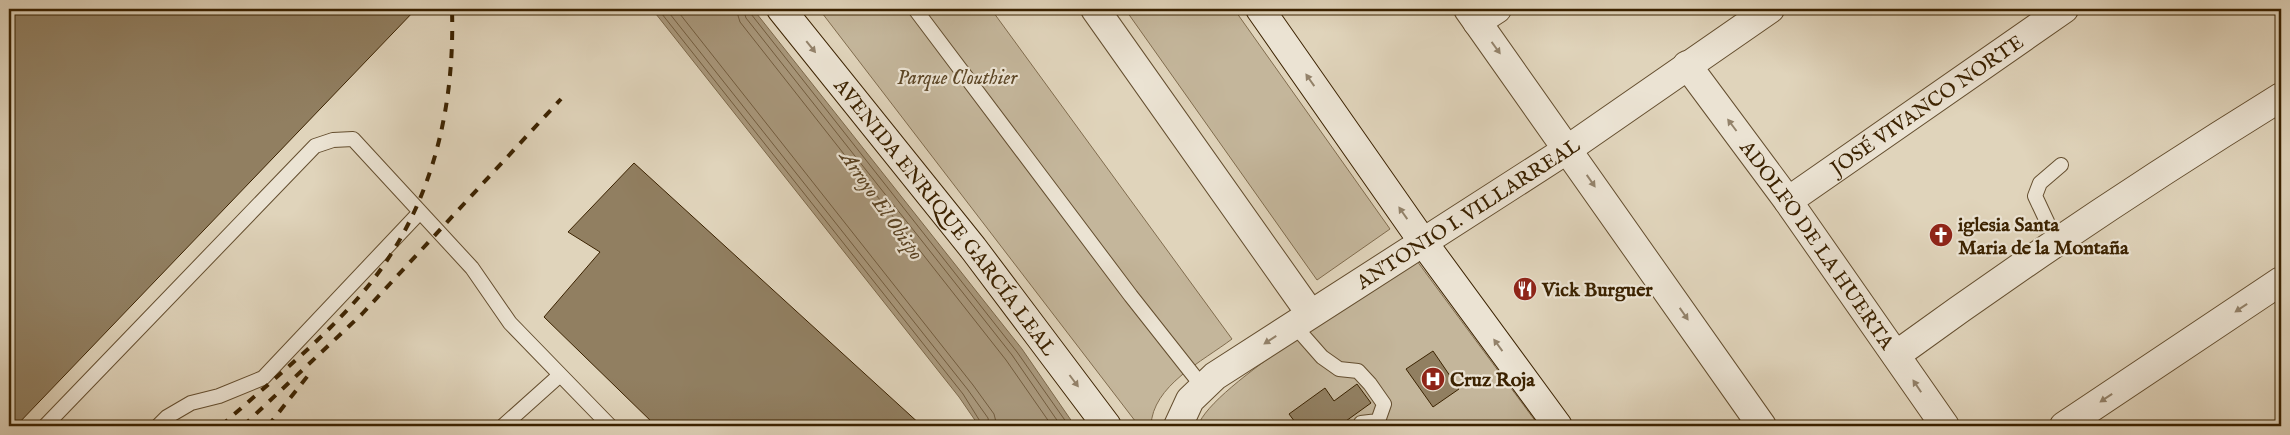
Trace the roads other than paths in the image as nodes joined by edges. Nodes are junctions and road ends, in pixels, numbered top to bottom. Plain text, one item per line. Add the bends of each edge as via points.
1 (781, 9) edge
2 (915, 9) edge
3 (1095, 9) edge
4 (1260, 9) edge
5 (1770, 9) edge
6 (2064, 9) edge
7 (1481, 13) edge
8 (1687, 65) junction
9 (2281, 97) edge
10 (1568, 148) junction
11 (2060, 164) dead end
12 (1788, 201) junction
13 (420, 212) junction
14 (1423, 242) junction
15 (2057, 243) junction
16 (2281, 281) edge
17 (1302, 318) junction
18 (1896, 355) junction
19 (560, 375) junction
20 (1202, 386) junction
21 (1361, 423) dead end
22 (45, 426) edge
23 (158, 426) edge
24 (503, 426) edge
25 (610, 426) edge
26 (1108, 426) edge
27 (1178, 426) edge
28 (1558, 426) edge
29 (1762, 426) edge
30 (1945, 426) edge
31 (2064, 426) edge

1 -> 26 street, AVENIDA ENRIQUE GARCÍA LEAL via 973,248
2 - 20 lane
3 - 17 street
14 -> 4 street
5 - 8 street, ANTONIO I. VILLARREAL
6 - 12 street, JOSÉ VIVANCO NORTE
7 -> 10 street
8 - 10 street, ANTONIO I. VILLARREAL
12 -> 8 street, ADOLFO DE LA HUERTA
9 - 15 street
10 - 14 street, ANTONIO I. VILLARREAL
10 -> 29 street
11 - 15 lane via 2040,183 2035,196
12 - 18 street, ADOLFO DE LA HUERTA
13 - 19 lane via 472,268 510,323
13 - 22 lane via 352,140 333,140 315,146
13 - 23 lane via 263,378 191,403
14 - 17 street, ANTONIO I. VILLARREAL
28 -> 14 street
15 - 18 street
16 -> 31 street
17 -> 20 street, ANTONIO I. VILLARREAL
17 - 21 lane via 1322,357 1339,369 1358,371 1384,404 1378,421
30 -> 18 street, ADOLFO DE LA HUERTA
19 - 24 lane
19 - 25 lane
20 - 27 street, ANTONIO I. VILLARREAL via 1190,400

